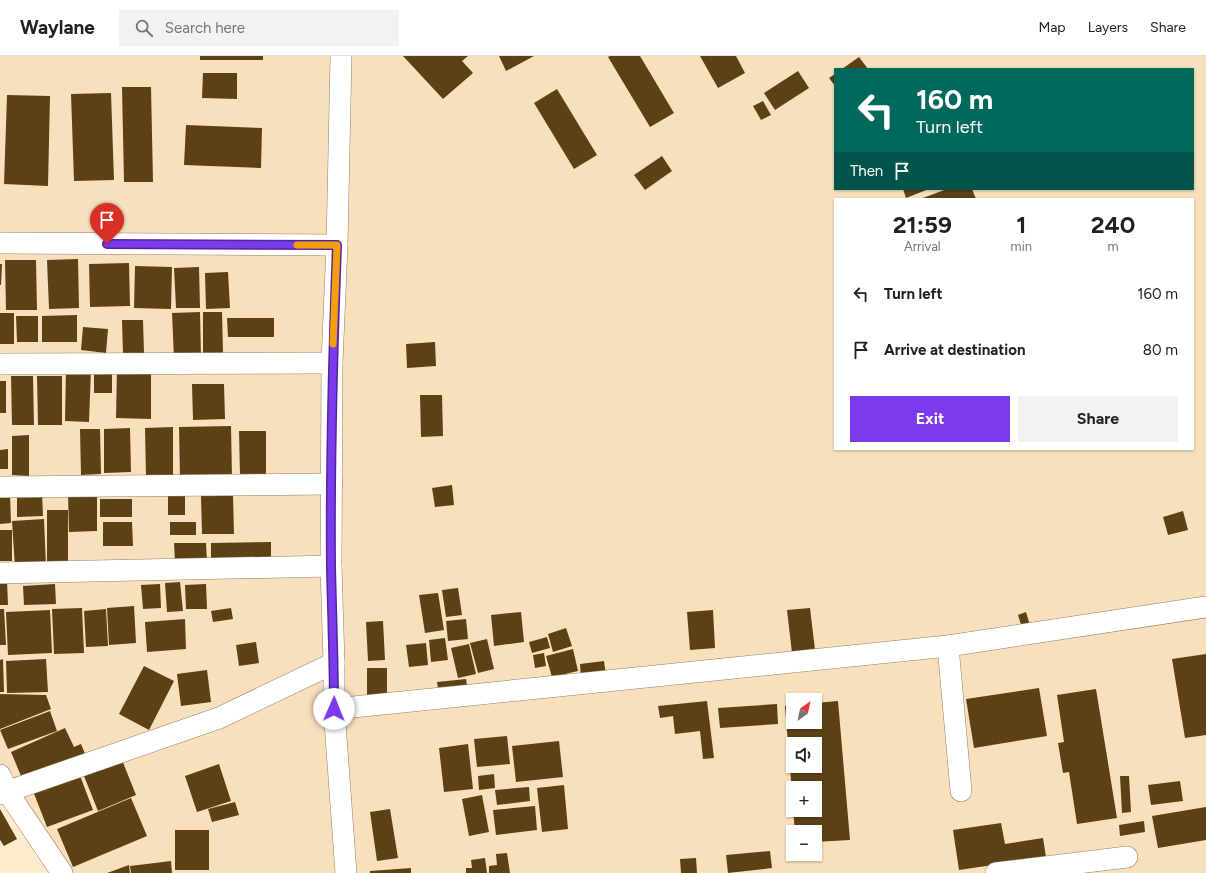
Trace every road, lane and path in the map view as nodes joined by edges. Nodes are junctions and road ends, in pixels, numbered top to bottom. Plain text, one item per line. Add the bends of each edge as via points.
1 (341, 56) edge
2 (0, 243) edge
3 (337, 245) junction
4 (332, 363) junction
5 (0, 364) edge
6 (332, 484) junction
7 (0, 487) edge
8 (331, 566) junction
9 (0, 573) edge
10 (1206, 607) edge
11 (948, 646) junction
12 (334, 663) junction
13 (334, 709) junction
14 (2, 787) edge
15 (961, 791) dead end
16 (1127, 857) dead end
17 (62, 873) edge
18 (346, 873) edge
19 (996, 873) edge

1 - 3 street
2 - 3 street
3 - 4 street
4 - 5 street
4 - 6 street
6 - 7 street
6 - 8 street
8 - 9 street
8 - 12 street
10 - 11 street
11 - 13 street
11 - 15 street
12 - 13 street
12 - 14 street via 219,718
13 - 18 street
14 - 17 street
16 - 19 street

